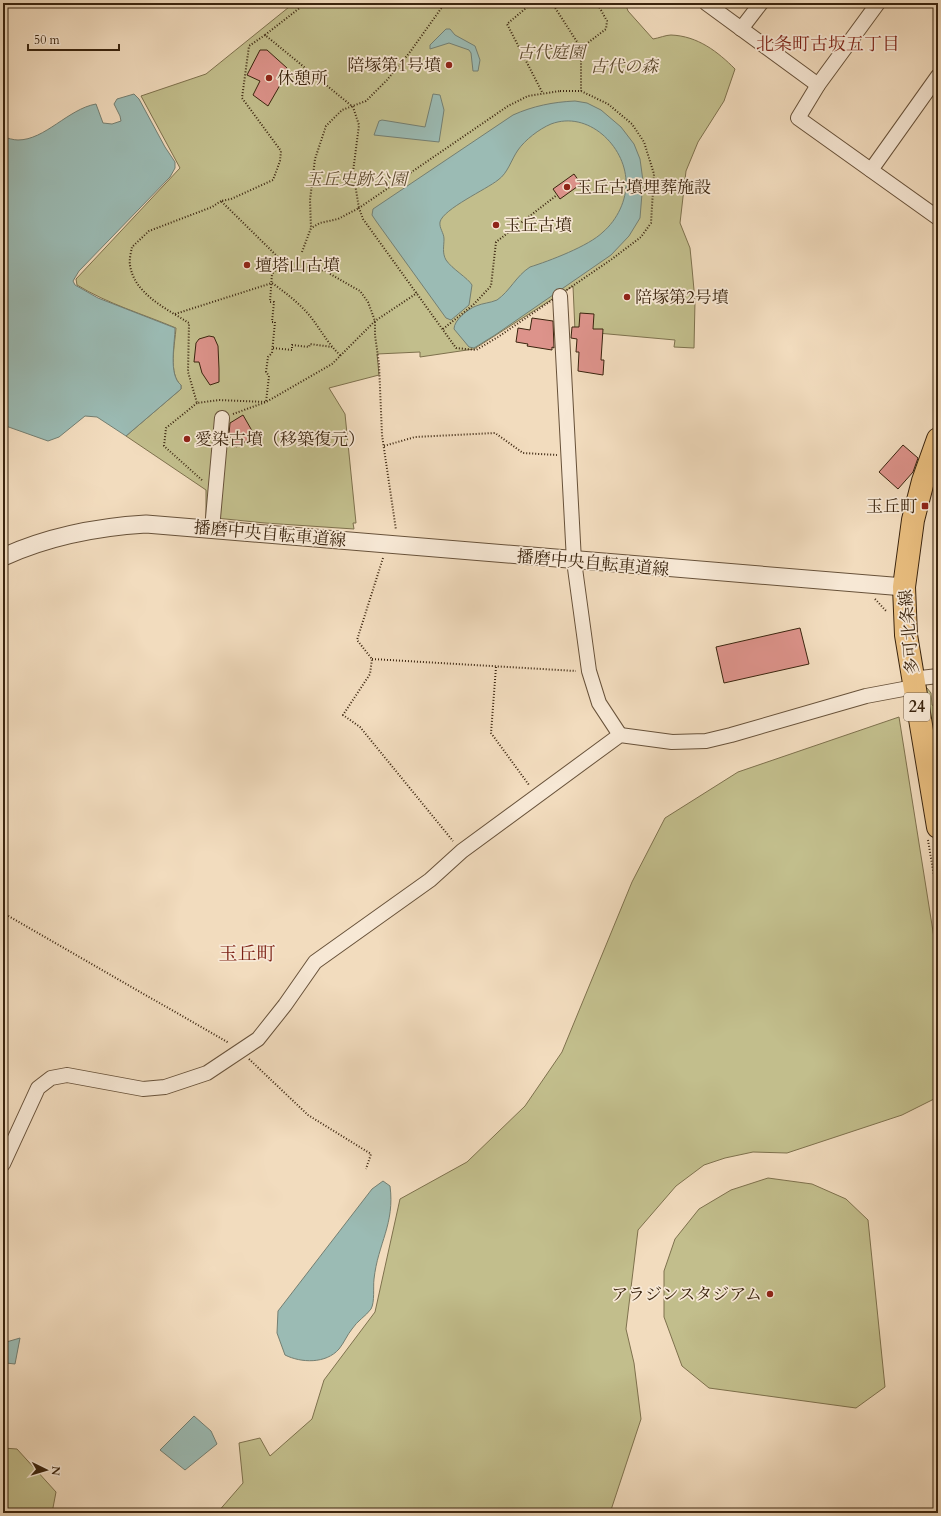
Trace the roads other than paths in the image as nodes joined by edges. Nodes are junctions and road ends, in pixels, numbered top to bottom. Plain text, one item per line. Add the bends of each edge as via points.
1 (706, 3) edge
2 (761, 3) edge
3 (878, 3) edge
4 (741, 29) junction
5 (938, 76) edge
6 (818, 85) junction
7 (871, 170) junction
8 (938, 218) edge
9 (560, 296) dead end
10 (222, 418) road end
11 (938, 439) edge
12 (212, 528) junction
13 (3, 557) edge
14 (574, 561) junction
15 (904, 587) junction
16 (938, 676) edge
17 (913, 683) junction
18 (620, 735) junction
19 (933, 833) edge
20 (3, 1164) edge

1 - 4 street
2 - 4 street
3 - 6 street
4 - 6 street
5 - 7 street
6 - 7 street via 798,118
7 - 8 street
9 - 14 street
10 - 12 street
11 - 15 main road, 多可北条線 / 24 via 913,520
12 - 13 street via 146,524 108,526 67,534 24,547
12 - 14 street via 394,551
14 - 15 street
14 - 18 street via 589,671 599,703
15 - 17 main road, 多可北条線 / 24 via 905,630
16 - 17 street
17 - 18 street via 706,741 672,742
17 - 19 main road, 多可北条線 / 24
18 - 20 street via 462,851 430,880 315,962 258,1039 207,1073 165,1087 142,1089 67,1075 51,1078 38,1088

